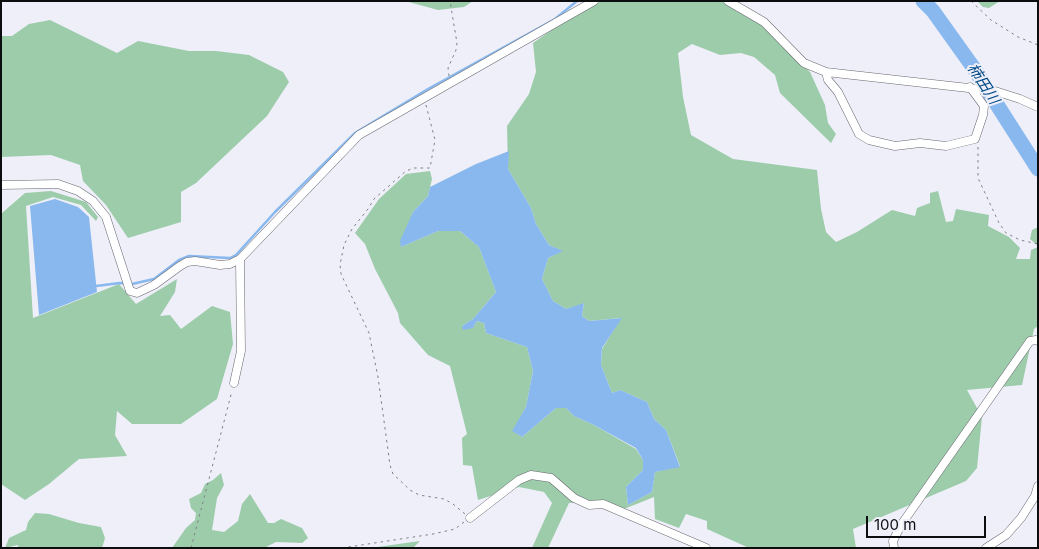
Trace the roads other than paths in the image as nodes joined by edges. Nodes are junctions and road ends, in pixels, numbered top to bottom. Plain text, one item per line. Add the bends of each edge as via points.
1 (594, 1) edge
2 (728, 1) edge
3 (826, 72) junction
4 (974, 88) junction
5 (1038, 107) edge
6 (1, 185) edge
7 (240, 259) junction
8 (1038, 341) edge
9 (234, 383) road end
10 (1038, 486) edge
11 (470, 518) road end
12 (706, 548) edge
13 (894, 548) edge
14 (986, 548) edge

1 - 7 street via 359,135
2 - 3 street via 764,22 804,63
3 - 4 street
3 - 4 street via 859,134 869,140 895,146 920,143 946,146 975,139 984,106
4 - 5 street via 995,91
6 - 7 street via 58,184 86,196 106,217 130,291 137,293 154,285 187,262 220,265
7 - 9 street via 241,351
8 - 13 street via 1030,341 901,526 893,541
10 - 14 street via 1021,518 1006,535
11 - 12 street via 519,480 531,475 551,478 574,498 588,505 603,504

